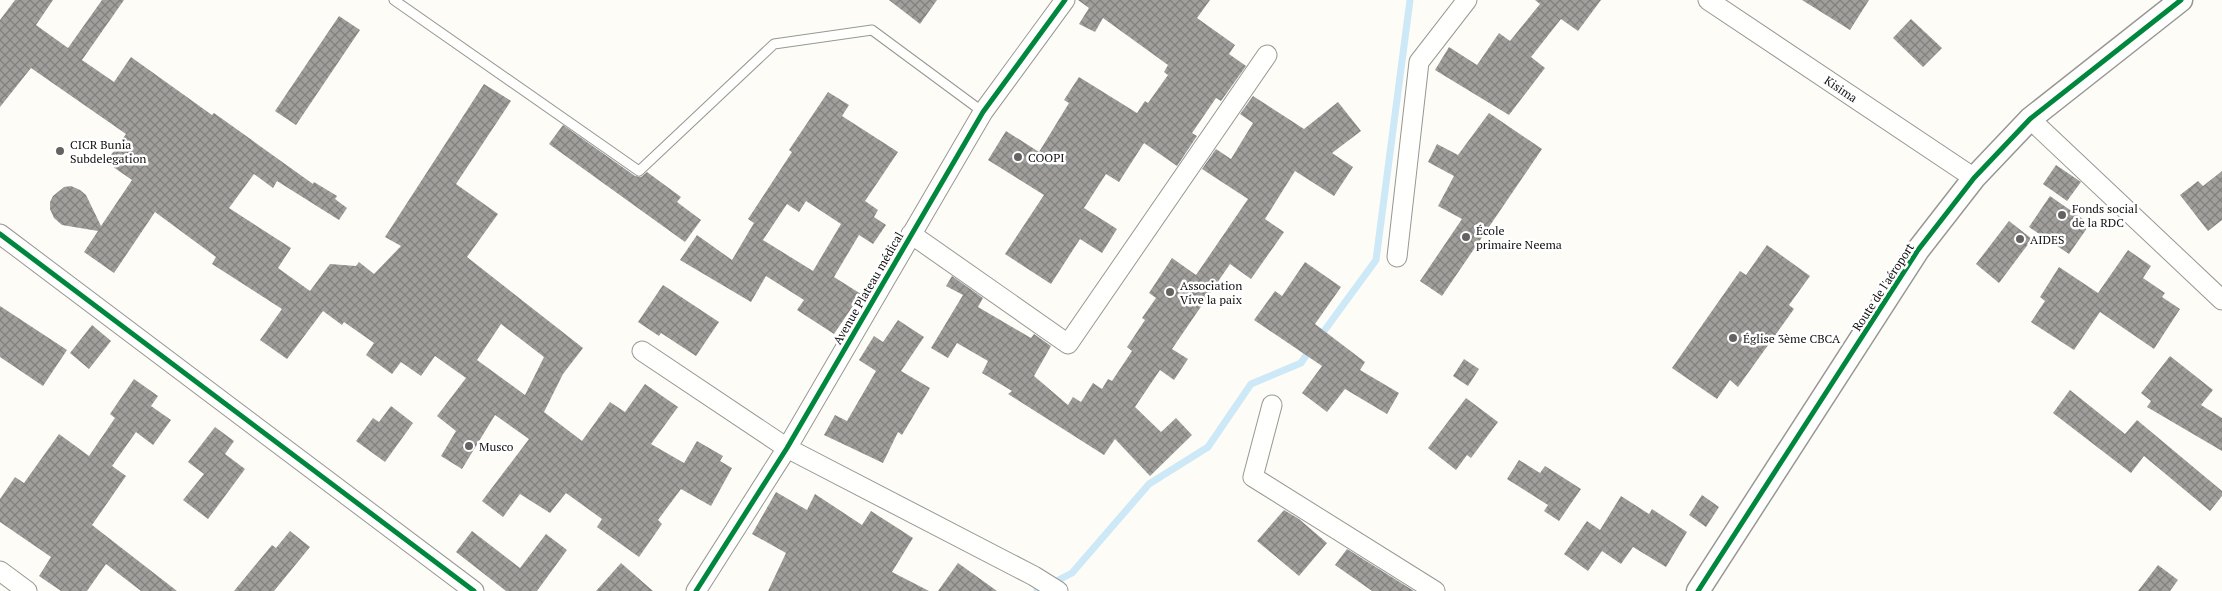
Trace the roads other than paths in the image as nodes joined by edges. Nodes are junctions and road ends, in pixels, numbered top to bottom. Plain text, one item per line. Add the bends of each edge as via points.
1 (394, 0) edge
2 (1065, 0) edge
3 (1467, 0) edge
4 (1708, 0) edge
5 (2181, 0) edge
6 (1268, 55) dead end
7 (983, 112) junction
8 (2030, 119) junction
9 (1974, 178) junction
10 (0, 234) edge
11 (911, 234) junction
12 (1398, 257) dead end
13 (2222, 300) edge
14 (642, 351) dead end
15 (1272, 405) dead end
16 (788, 448) junction
17 (0, 571) edge
18 (26, 591) edge
19 (474, 591) edge
20 (696, 591) edge
21 (1057, 591) edge
22 (1435, 591) edge
23 (1698, 591) edge

1 - 7 lane via 639,171 774,44 872,30
2 - 7 street, Avenue Plateau médical
3 - 12 street via 1419,62
4 - 9 street, Kisima
5 - 8 street, Route de l'aéroport
6 - 11 street via 1068,344
7 - 11 street, Avenue Plateau médical
8 - 9 street, Route de l'aéroport
8 - 13 street
9 - 23 street, Route de l'aéroport via 1918,250
10 - 19 street
11 - 16 street, Avenue Plateau médical
14 - 16 street
15 - 22 street via 1253,477
16 - 20 street, Avenue Plateau médical
16 - 21 street
17 - 18 street

